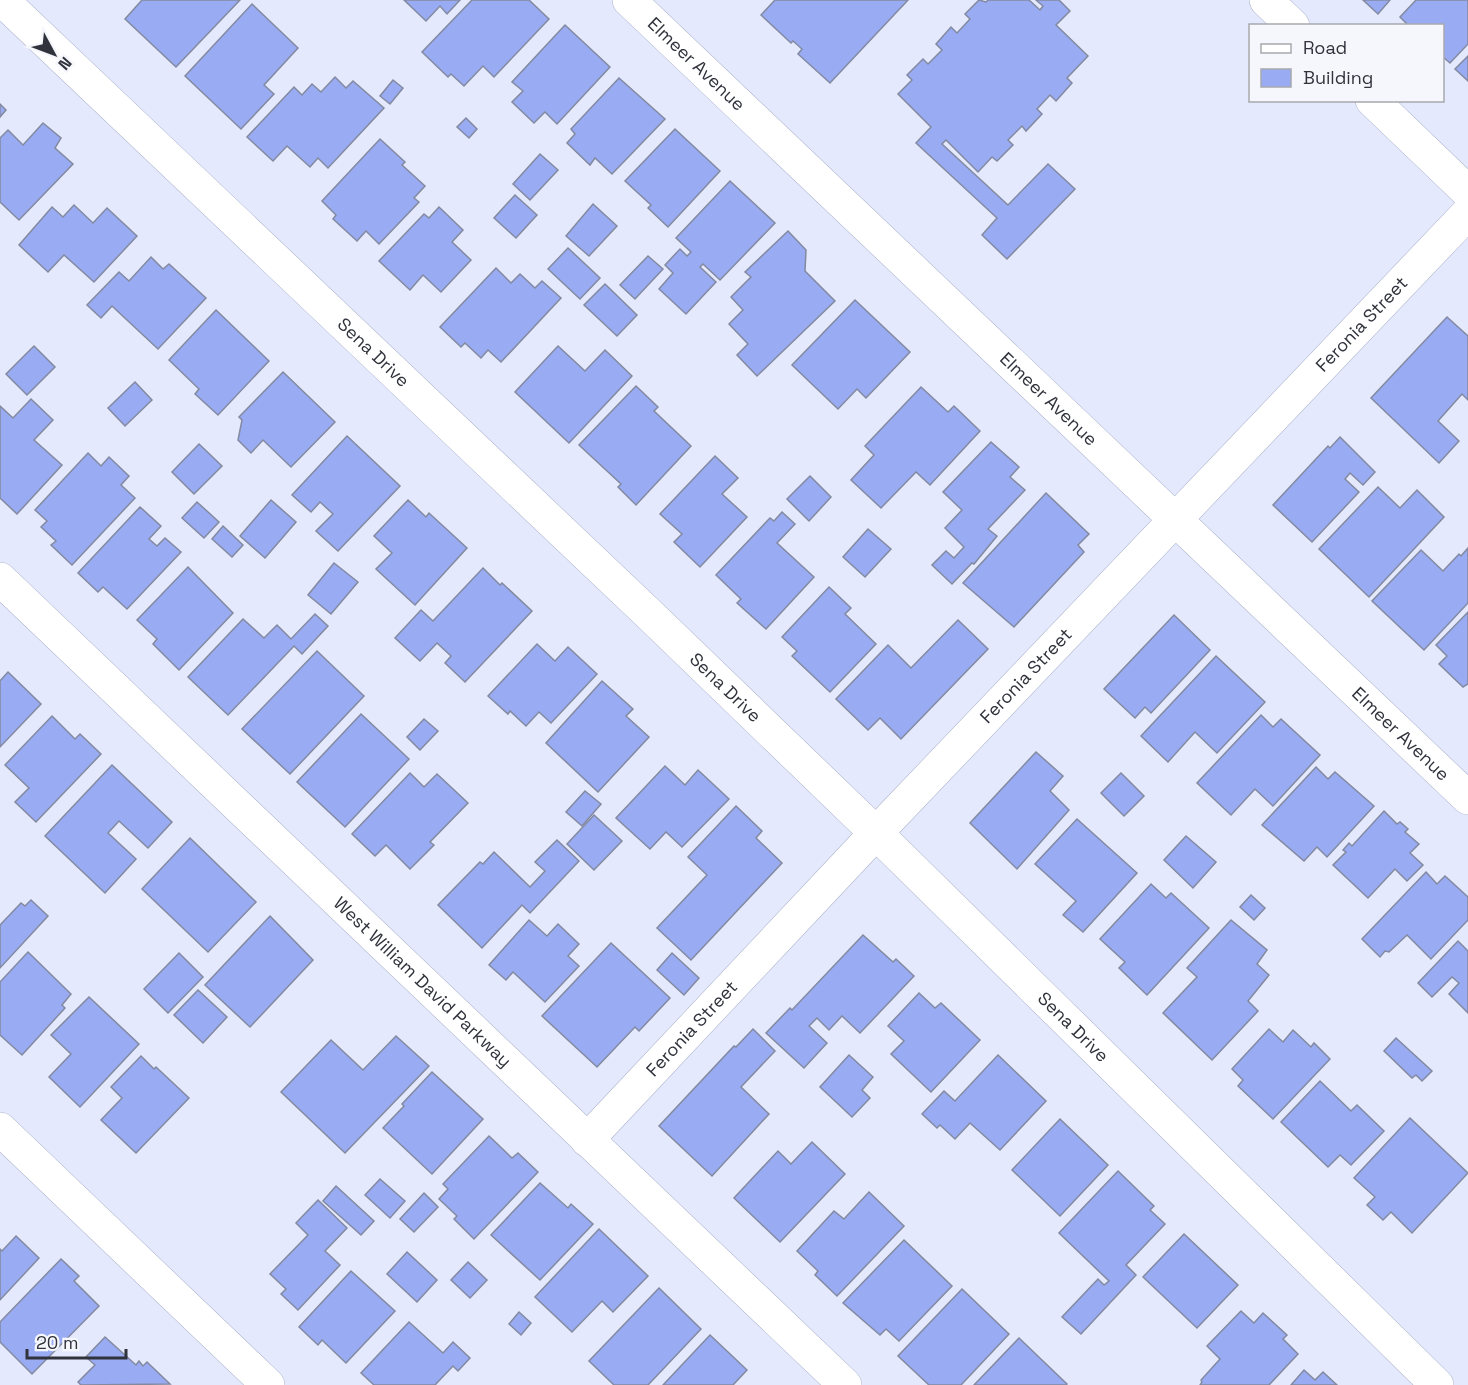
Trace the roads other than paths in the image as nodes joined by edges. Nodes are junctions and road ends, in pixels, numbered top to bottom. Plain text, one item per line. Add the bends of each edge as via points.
1 (2, 0) edge
2 (628, 0) edge
3 (1266, 0) edge
4 (1291, 24) edge
5 (1374, 102) edge
6 (1468, 192) edge
7 (1468, 213) edge
8 (1176, 520) junction
9 (0, 579) edge
10 (1468, 798) edge
11 (876, 833) junction
12 (0, 1129) edge
13 (587, 1140) junction
14 (826, 1379) edge
15 (268, 1385) edge
16 (1437, 1385) edge

1 - 11 street, Sena Drive
2 - 8 street, Elmeer Avenue
3 - 4 street
5 - 6 street
7 - 8 street, Feronia Street
8 - 10 street, Elmeer Avenue
8 - 11 street, Feronia Street
9 - 13 street, West William David Parkway
11 - 13 street, Feronia Street
11 - 16 street, Sena Drive
12 - 15 street
13 - 14 street, West William David Parkway

